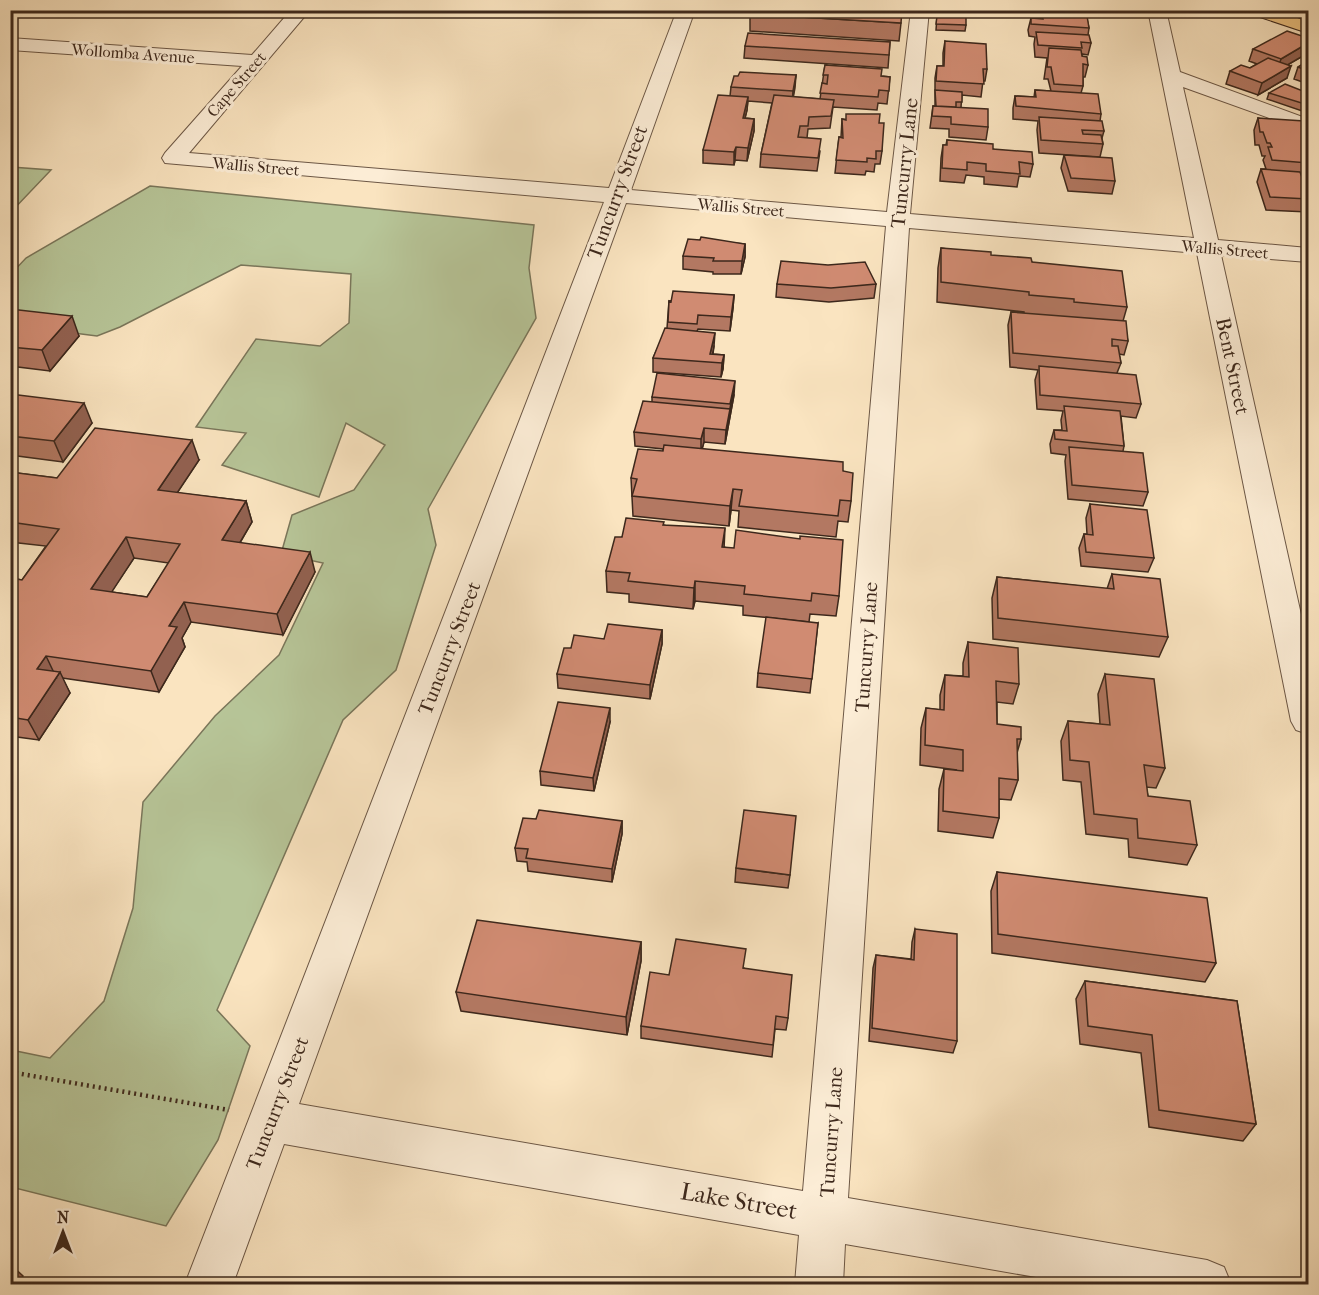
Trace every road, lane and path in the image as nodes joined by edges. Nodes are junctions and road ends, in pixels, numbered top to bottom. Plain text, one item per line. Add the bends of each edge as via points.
1 (301, 10) edge
2 (686, 10) edge
3 (920, 10) edge
4 (1158, 10) edge
5 (1257, 10) edge
6 (1297, 10) edge
7 (1308, 14) edge
8 (1308, 28) edge
9 (10, 44) edge
10 (256, 61) junction
11 (1170, 75) junction
12 (1308, 126) edge
13 (172, 158) joint
14 (616, 197) junction
15 (898, 219) junction
16 (1207, 248) junction
17 (1308, 255) edge
18 (1308, 721) edge
19 (10, 1072) edge
20 (270, 1120) junction
21 (825, 1216) junction
22 (209, 1284) edge
23 (819, 1284) edge
24 (1207, 1284) edge

1 - 10 street, Cape Street
2 - 14 street, Tuncurry Street
3 - 15 street, Tuncurry Lane
4 - 11 street, Bent Street
5 - 8 main road
6 - 7 main road
9 - 10 street, Wollomba Avenue
10 - 13 street, Cape Street
11 - 12 street
11 - 16 street, Bent Street
13 - 14 street, Wallis Street
14 - 15 street, Wallis Street
14 - 20 street, Tuncurry Street
15 - 16 street, Wallis Street
15 - 21 street, Tuncurry Lane
16 - 17 street, Wallis Street
16 - 18 street, Bent Street
19 - 20 path
20 - 21 street, Lake Street
20 - 22 street, Tuncurry Street
21 - 23 street, Tuncurry Lane
21 - 24 street, Lake Street

